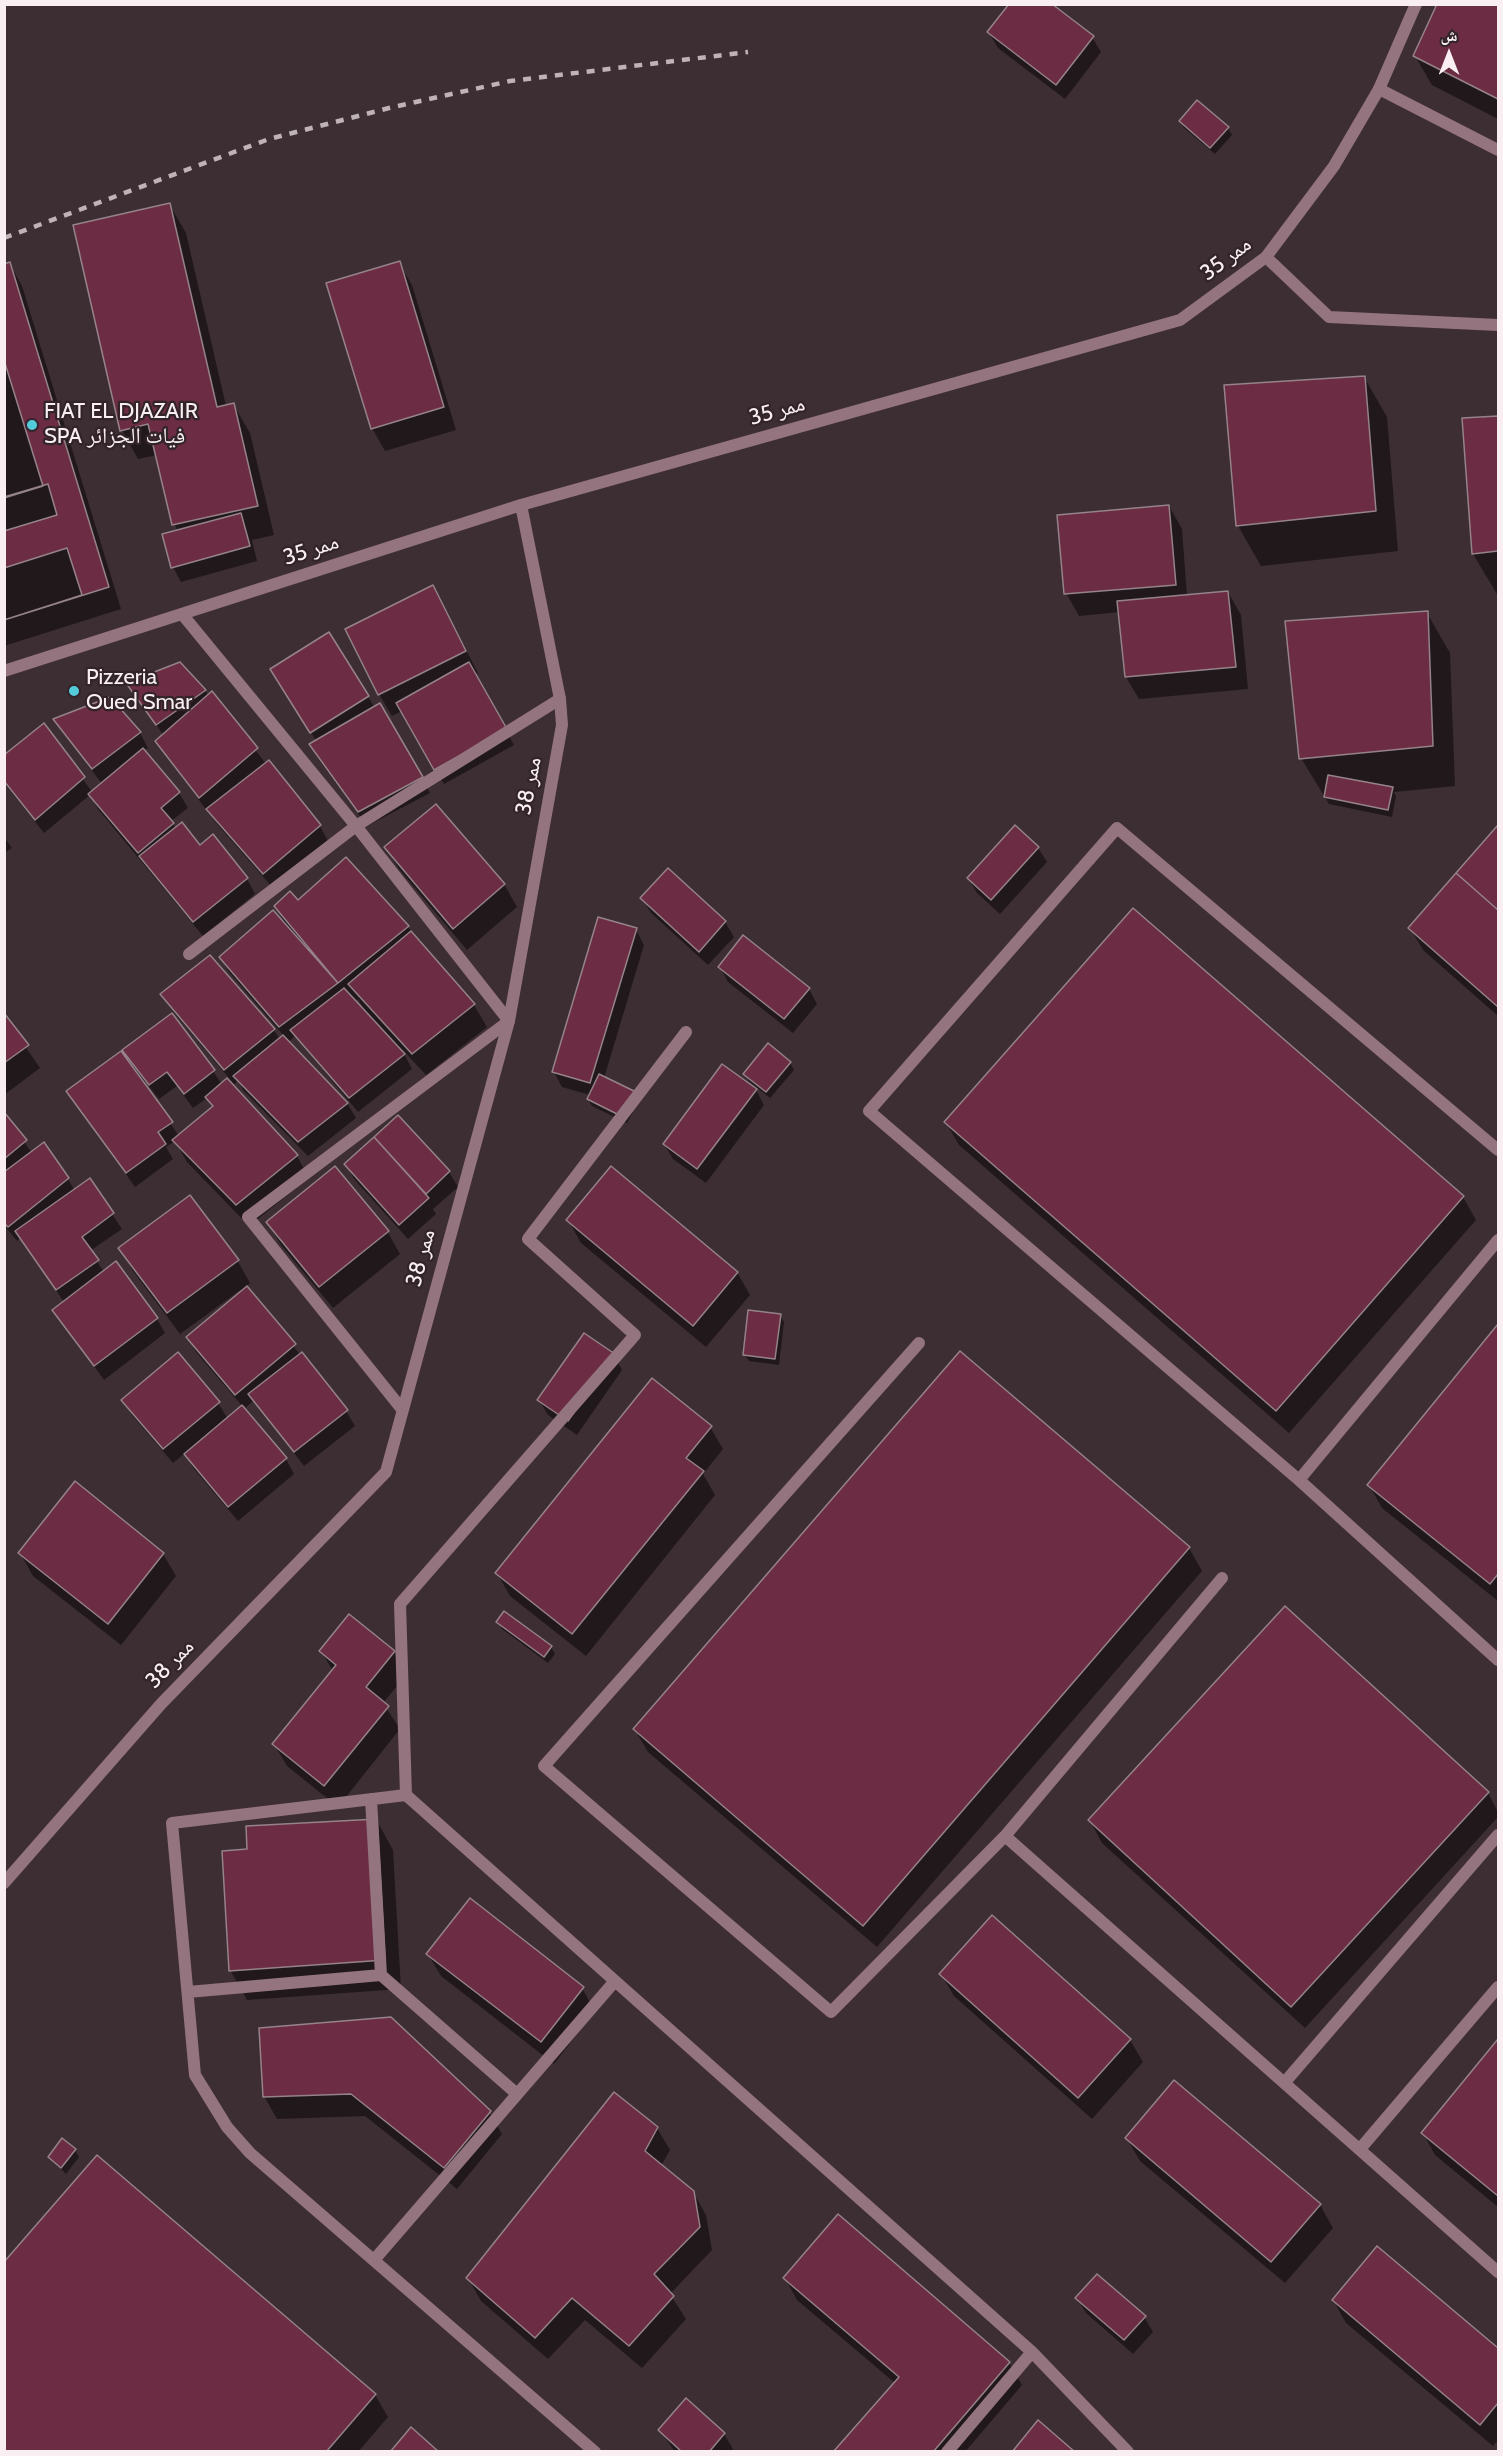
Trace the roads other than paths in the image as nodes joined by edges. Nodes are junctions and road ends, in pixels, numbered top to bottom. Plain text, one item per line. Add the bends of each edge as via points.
1 (1416, 4) edge
2 (1379, 89) junction
3 (1498, 150) edge
4 (1266, 257) junction
5 (1498, 326) edge
6 (521, 505) junction
7 (182, 614) junction
8 (4, 670) edge
9 (560, 699) junction
10 (356, 825) junction
11 (189, 954) dead end
12 (509, 1021) junction
13 (686, 1032) dead end
14 (1498, 1150) edge
15 (1498, 1240) edge
16 (919, 1343) dead end
17 (401, 1408) junction
18 (1299, 1480) junction
19 (1222, 1578) dead end
20 (1498, 1660) edge
21 (406, 1795) junction
22 (371, 1799) junction
23 (1498, 1835) edge
24 (1005, 1836) junction
25 (4, 1882) edge
26 (381, 1975) junction
27 (615, 1982) junction
28 (1498, 1986) edge
29 (188, 1992) junction
30 (1285, 2082) junction
31 (517, 2094) junction
32 (1360, 2149) junction
33 (374, 2260) junction
34 (1498, 2272) edge
35 (1032, 2352) junction
36 (595, 2451) edge
37 (947, 2451) edge
38 (1128, 2451) edge

1 - 2 street, ممر 35
2 - 3 street
2 - 4 street, ممر 35 via 1334,166
4 - 5 street via 1329,318
4 - 6 street, ممر 35 via 1180,320
6 - 7 street, ممر 35
6 - 9 street, ممر 38
7 - 8 street, ممر 35
7 - 10 street
9 - 10 street
9 - 12 street, ممر 38 via 562,724
10 - 11 street
10 - 12 street
12 - 17 street, ممر 38
12 - 17 street via 248,1217
13 - 21 street via 528,1239 634,1335 400,1604
14 - 18 street via 1118,828 869,1111
15 - 18 street
16 - 24 street via 544,1766 831,2012
17 - 25 street, ممر 38 via 386,1472 161,1704
18 - 20 street
19 - 24 street
21 - 22 street
21 - 27 street
22 - 26 street
22 - 29 street via 172,1823
23 - 30 street
24 - 30 street
26 - 29 street
26 - 31 street
27 - 31 street
27 - 35 street
28 - 32 street
29 - 33 street via 195,2075 226,2127 250,2153
30 - 32 street
31 - 33 street
32 - 34 street
33 - 36 street
35 - 37 street
35 - 38 street

